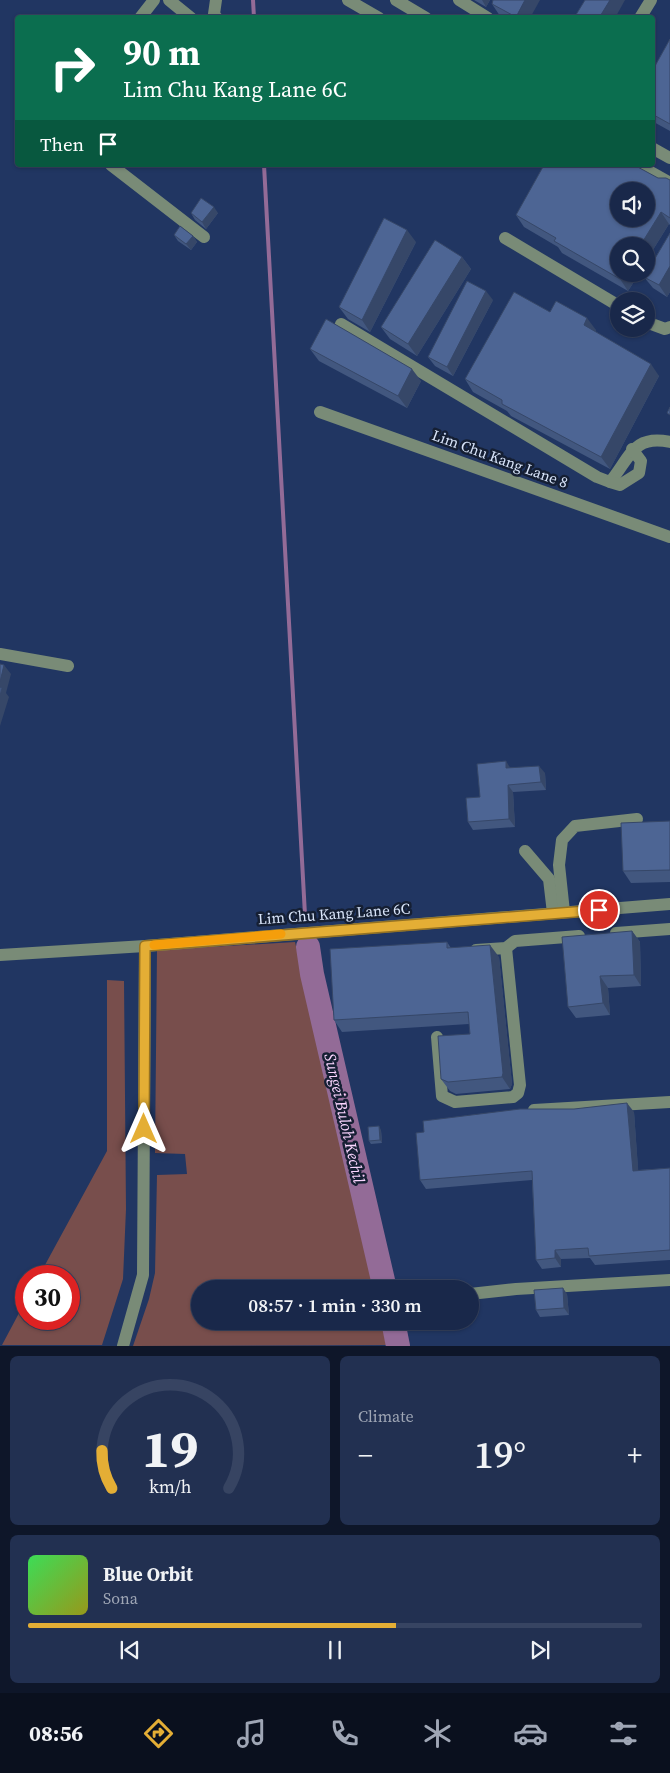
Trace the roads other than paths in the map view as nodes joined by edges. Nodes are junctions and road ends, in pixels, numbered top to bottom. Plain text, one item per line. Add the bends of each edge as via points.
1 (154, 0) edge
2 (169, 0) edge
3 (216, 0) edge
4 (348, 0) edge
5 (396, 0) edge
6 (459, 0) edge
7 (650, 0) edge
8 (496, 6) edge
9 (142, 15) edge
10 (187, 15) edge
11 (215, 15) edge
12 (374, 15) edge
13 (421, 15) edge
14 (484, 15) edge
15 (491, 15) edge
16 (642, 15) edge
17 (655, 150) edge
18 (670, 158) edge
19 (114, 167) edge
20 (642, 167) edge
21 (670, 183) edge
22 (204, 237) dead end
23 (505, 238) dead end
24 (610, 301) edge
25 (341, 324) dead end
26 (655, 325) edge
27 (670, 327) edge
28 (320, 412) dead end
29 (670, 442) edge
30 (670, 537) edge
31 (0, 654) edge
32 (68, 666) dead end
33 (637, 819) dead end
34 (525, 851) dead end
35 (670, 904) edge
36 (558, 913) junction
37 (670, 929) edge
38 (145, 946) junction
39 (506, 948) junction
40 (469, 950) edge
41 (0, 955) edge
42 (437, 1037) edge
43 (670, 1102) edge
44 (519, 1112) edge
45 (670, 1280) edge
46 (479, 1293) edge
47 (123, 1346) edge

1 - 9 street
2 - 10 street
3 - 11 street
4 - 12 street
5 - 13 street
6 - 14 street
7 - 16 street
8 - 15 street
17 - 18 street
19 - 22 street
20 - 21 street
23 - 24 street
25 - 29 street via 610,482 620,485 639,473 641,461 632,449 655,439
26 - 27 street via 665,329
28 - 30 street, Lim Chu Kang Lane 8
31 - 32 street
33 - 36 street via 575,826 562,840
34 - 36 street via 549,879
35 - 36 street, Lim Chu Kang Lane 6C
36 - 38 street, Lim Chu Kang Lane 6C
37 - 39 street via 515,941
38 - 41 street, Lim Chu Kang Lane 6C
38 - 47 street via 143,1275
39 - 40 street
39 - 42 street via 520,1085 518,1093 513,1097 455,1102 442,1096
43 - 44 street
45 - 46 street

